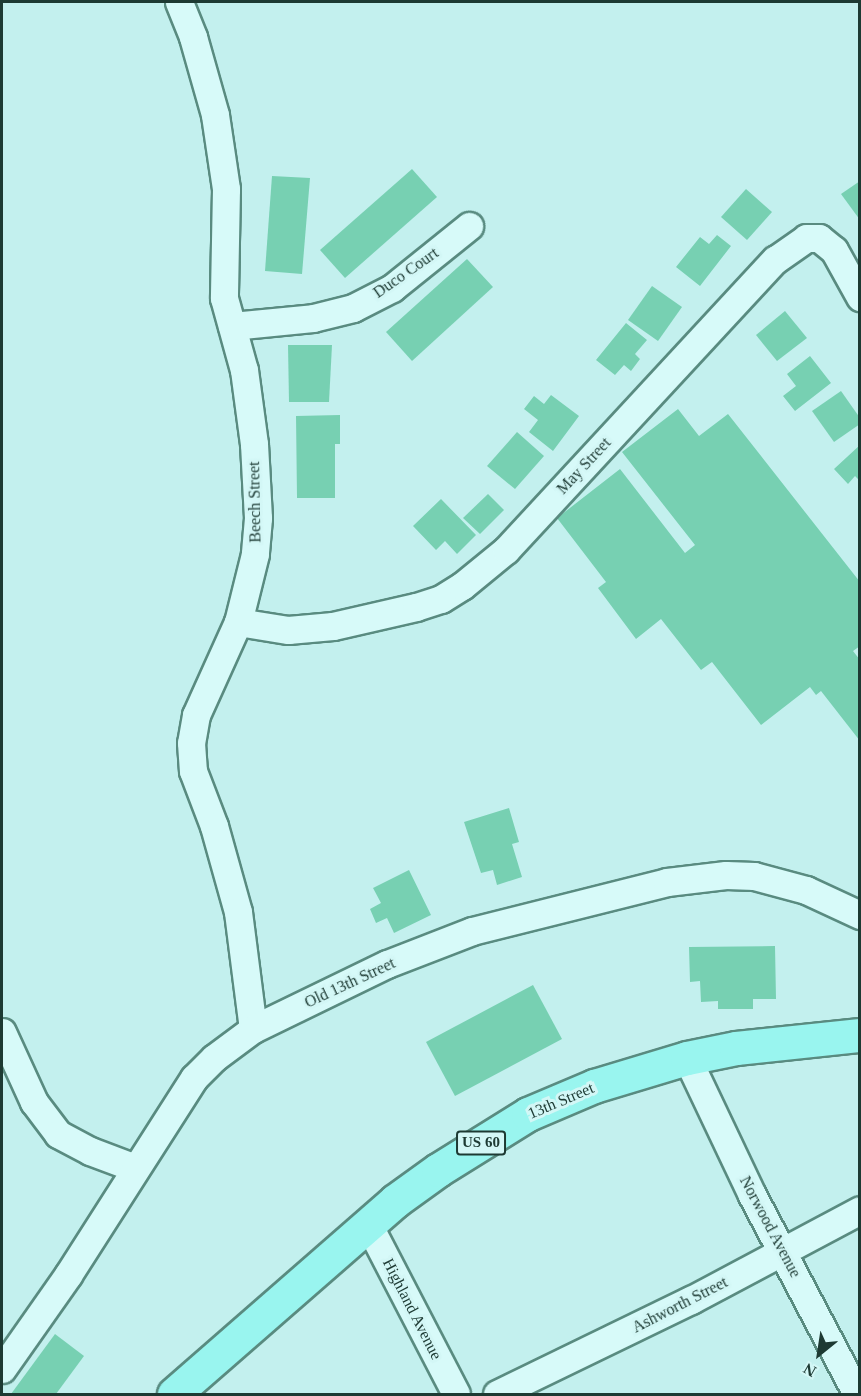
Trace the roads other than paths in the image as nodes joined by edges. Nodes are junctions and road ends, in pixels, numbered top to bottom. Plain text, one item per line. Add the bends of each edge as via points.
1 (179, 2) edge
2 (469, 226) dead end
3 (860, 297) edge
4 (232, 326) junction
5 (238, 622) junction
6 (860, 915) edge
7 (253, 1029) junction
8 (2, 1032) edge
9 (860, 1035) edge
10 (687, 1058) junction
11 (135, 1168) junction
12 (860, 1210) edge
13 (368, 1224) junction
14 (783, 1251) junction
15 (2, 1369) edge
16 (174, 1395) edge
17 (456, 1395) edge
18 (497, 1395) edge
19 (857, 1395) edge

1 - 4 street, Beech Street via 194,37 215,115 226,189 224,298
2 - 4 street, Duco Court via 392,288 353,308 313,318
3 - 5 street, May Street via 834,250 819,238 806,238 775,260 506,550 462,586 441,599 416,607 333,626 288,630
4 - 5 street, Beech Street via 244,370 258,518 255,554
5 - 7 street, Beech Street via 196,715 190,743 193,771 214,826 238,912
6 - 7 street, Old 13th Street via 806,890 754,876 667,882 472,931 387,964
7 - 11 street, Old 13th Street via 194,1078
8 - 11 street via 34,1102 58,1134
9 - 10 main road, 13th Street / US 60 via 736,1048
10 - 13 main road, 13th Street / US 60 via 594,1086 528,1114 438,1170
10 - 14 street, Norwood Avenue
11 - 15 street, Old 13th Street via 68,1275
12 - 14 street, Ashworth Street
13 - 16 main road, 13th Street / US 60
13 - 17 street, Highland Avenue
14 - 18 street, Ashworth Street
14 - 19 street, Norwood Avenue

